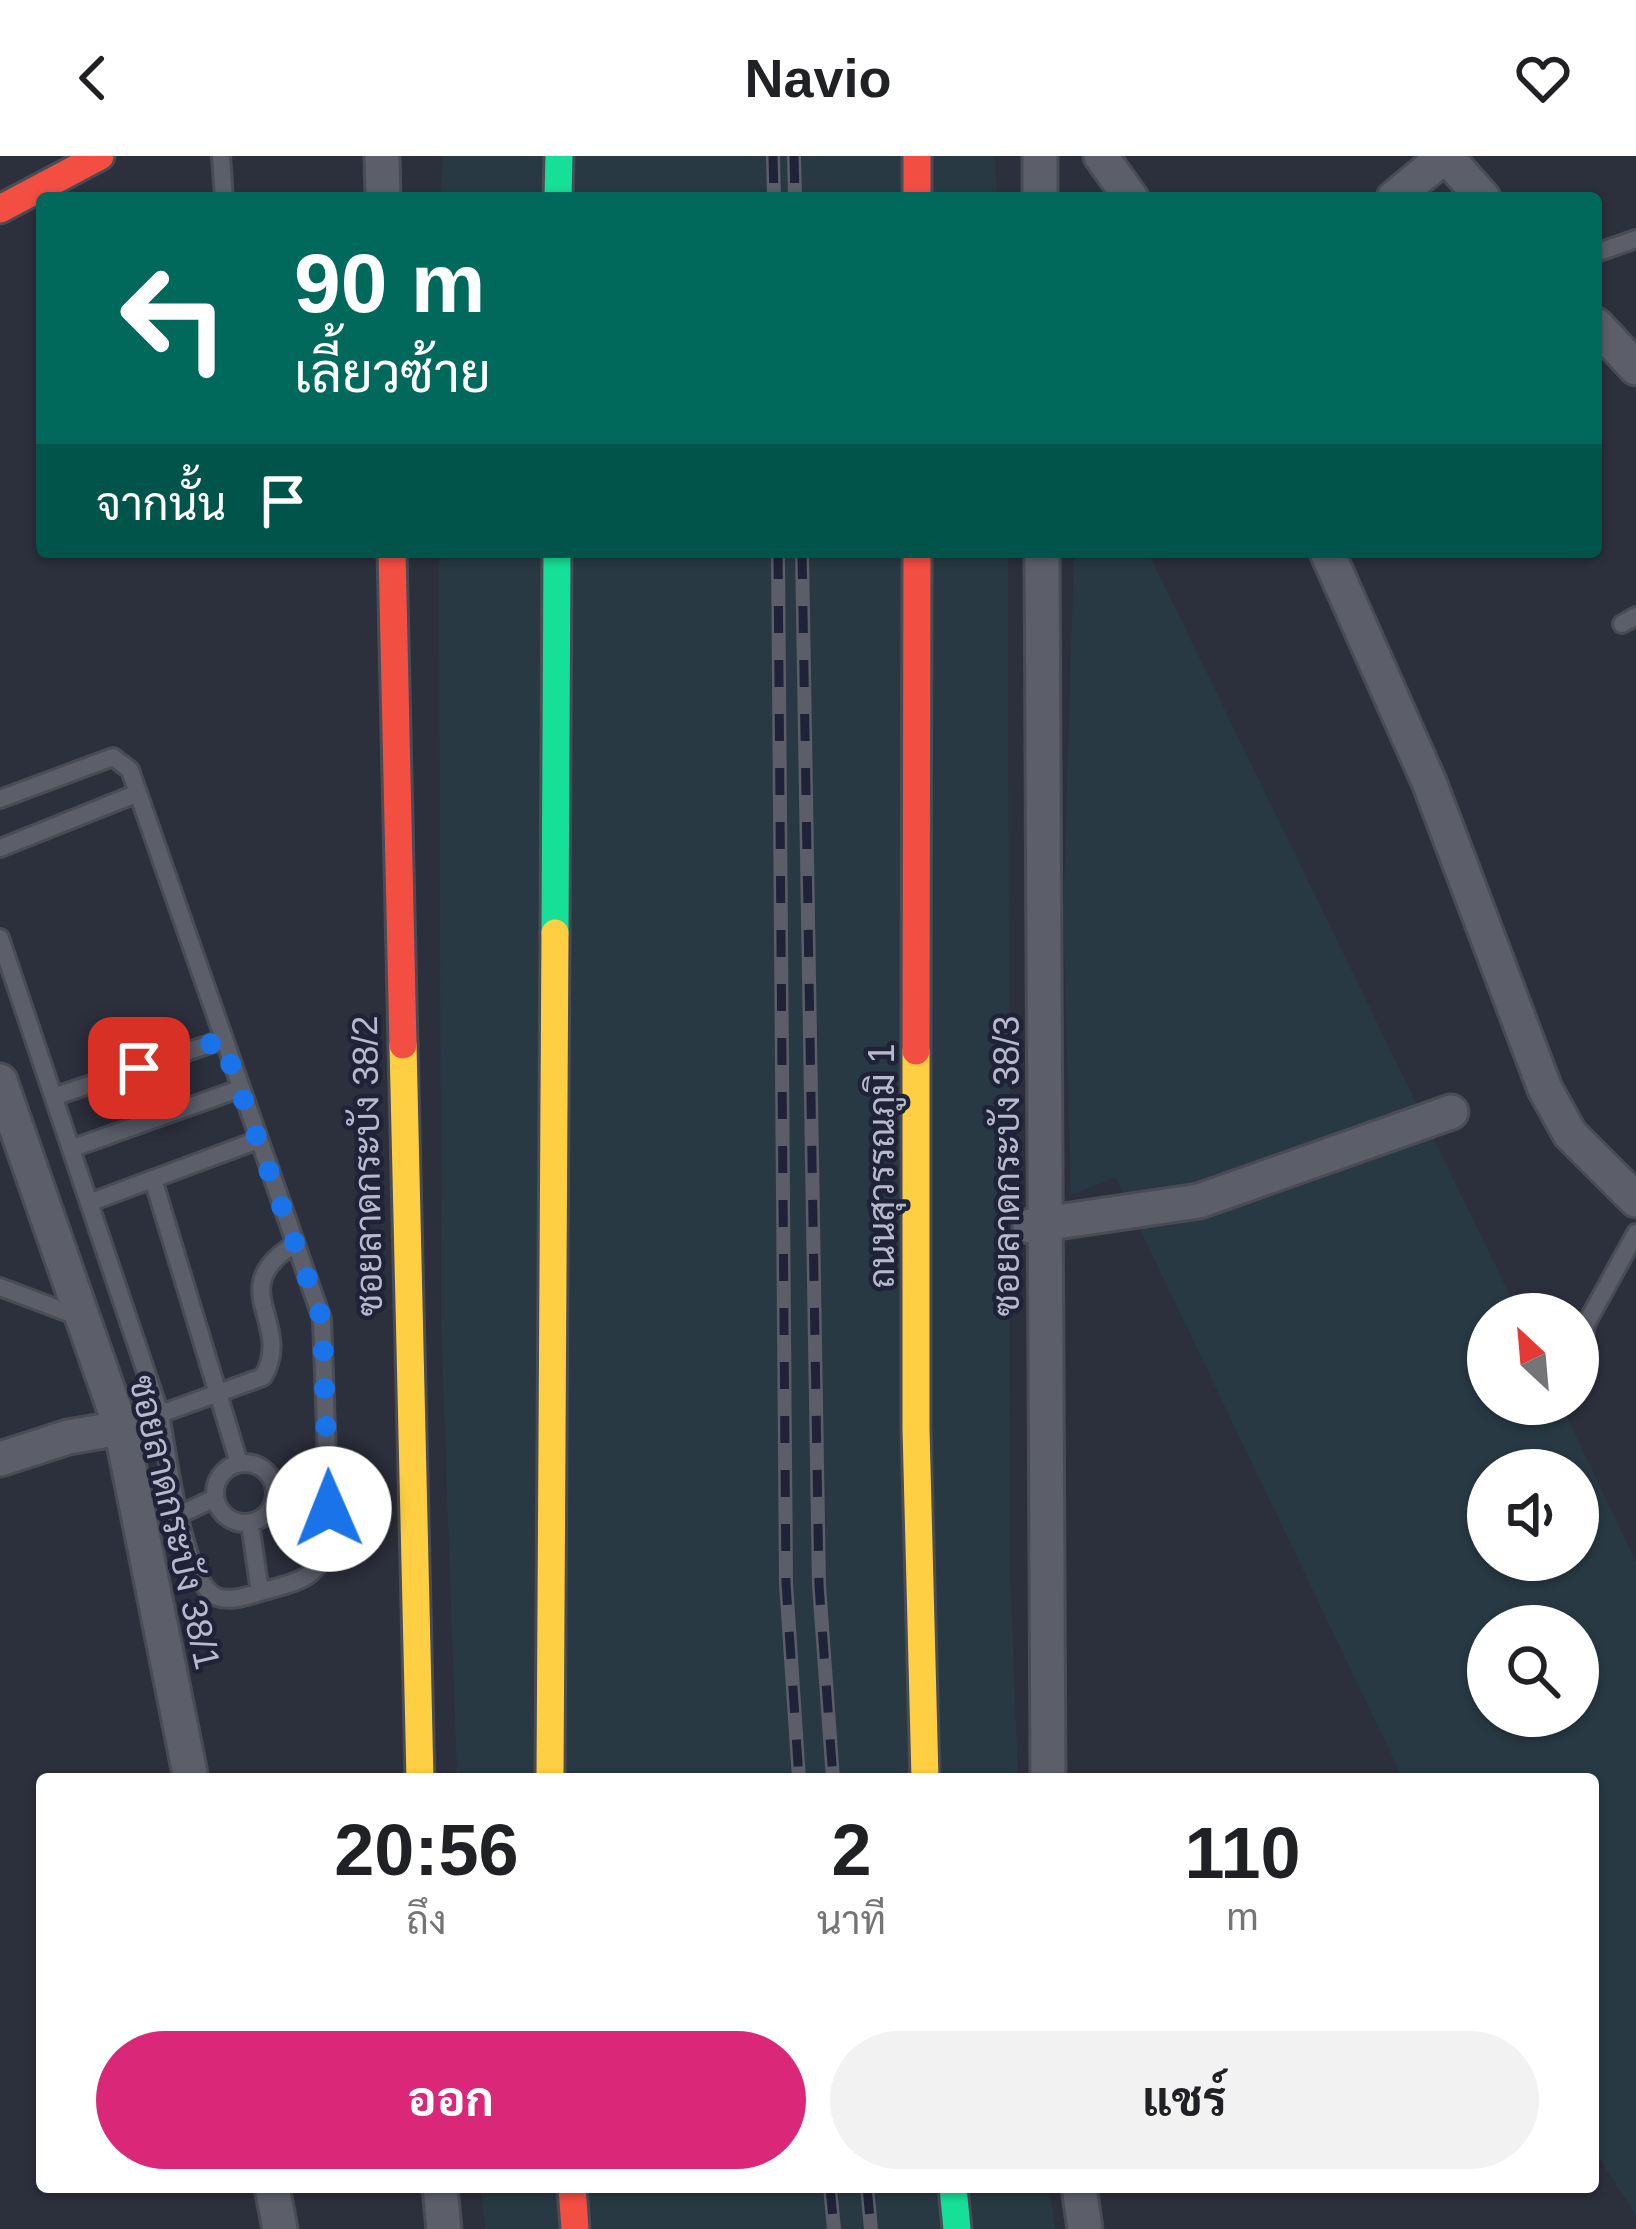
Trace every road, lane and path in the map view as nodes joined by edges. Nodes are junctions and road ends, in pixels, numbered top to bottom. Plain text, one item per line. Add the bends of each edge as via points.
1 (100, 156) edge
2 (221, 156) edge
3 (382, 156) edge
4 (559, 156) edge
5 (917, 156) edge
6 (1040, 156) edge
7 (1101, 156) edge
8 (1446, 156) edge
9 (224, 192) edge
10 (383, 192) edge
11 (558, 192) edge
12 (917, 192) edge
13 (1040, 192) edge
14 (1127, 192) edge
15 (1401, 192) edge
16 (1478, 192) edge
17 (0, 209) edge
18 (1636, 239) edge
19 (1602, 251) edge
20 (1602, 331) edge
21 (1636, 368) edge
22 (392, 558) edge
23 (557, 558) edge
24 (917, 558) edge
25 (1042, 558) edge
26 (1330, 558) edge
27 (138, 794) junction
28 (0, 799) edge
29 (0, 848) edge
30 (0, 938) edge
31 (222, 1040) junction
32 (0, 1081) edge
33 (239, 1090) junction
34 (56, 1096) junction
35 (1451, 1112) dead end
36 (257, 1140) junction
37 (73, 1148) junction
38 (153, 1179) junction
39 (1636, 1200) edge
40 (91, 1202) junction
41 (1038, 1224) junction
42 (1636, 1233) edge
43 (295, 1244) junction
44 (0, 1287) edge
45 (1599, 1300) edge
46 (82, 1318) junction
47 (218, 1394) junction
48 (160, 1414) junction
49 (122, 1428) junction
50 (0, 1459) edge
51 (239, 1463) junction
52 (328, 1478) junction
53 (275, 1488) junction
54 (214, 1498) junction
55 (179, 1515) junction
56 (250, 1523) junction
57 (260, 1592) junction
58 (190, 1773) edge
59 (420, 1773) edge
60 (550, 1773) edge
61 (925, 1773) edge
62 (1048, 1773) edge
63 (273, 2193) edge
64 (441, 2193) edge
65 (572, 2193) edge
66 (954, 2193) edge
67 (1080, 2193) edge
68 (280, 2229) edge
69 (444, 2229) edge
70 (575, 2229) edge
71 (957, 2229) edge
72 (1085, 2229) edge

1 - 17 main road
2 - 9 lane
3 - 10 street
4 - 11 main road
5 - 12 main road
6 - 13 street
7 - 14 street
8 - 15 street
8 - 16 street
18 - 19 lane
20 - 21 street
22 - 59 main road, ซอยลาดกระบัง 38/2
23 - 60 main road
24 - 61 main road, ถนนสุวรรณภูมิ 1 via 916,1430
25 - 41 street, ซอยลาดกระบัง 38/3
26 - 39 street via 1429,782 1545,1089 1570,1134
27 - 28 lane via 130,770 113,757
27 - 29 lane
27 - 31 lane
30 - 34 lane
31 - 33 lane
31 - 34 lane
32 - 46 street, ซอยลาดกระบัง 38/1
33 - 36 lane
33 - 37 lane
34 - 37 lane
35 - 41 street via 1199,1202
36 - 38 lane
36 - 43 lane
37 - 40 lane
38 - 40 lane
38 - 47 lane
40 - 48 lane
41 - 62 street, ซอยลาดกระบัง 38/3
42 - 45 lane
43 - 47 lane via 260,1275 270,1365 249,1386
43 - 52 lane via 322,1319
44 - 46 lane
46 - 49 street, ซอยลาดกระบัง 38/1
47 - 48 lane
47 - 51 lane
48 - 49 lane
48 - 55 lane
49 - 50 street
49 - 58 street, ซอยลาดกระบัง 38/1
51 - 53 lane via 255,1464
51 - 54 lane via 216,1483
52 - 53 lane
52 - 57 lane via 330,1540 322,1565 304,1581
53 - 56 lane via 265,1516
54 - 55 lane
54 - 56 lane via 234,1522
55 - 57 lane via 212,1595 229,1600
56 - 57 lane
63 - 68 street
64 - 69 street
65 - 70 main road
66 - 71 main road
67 - 72 street

